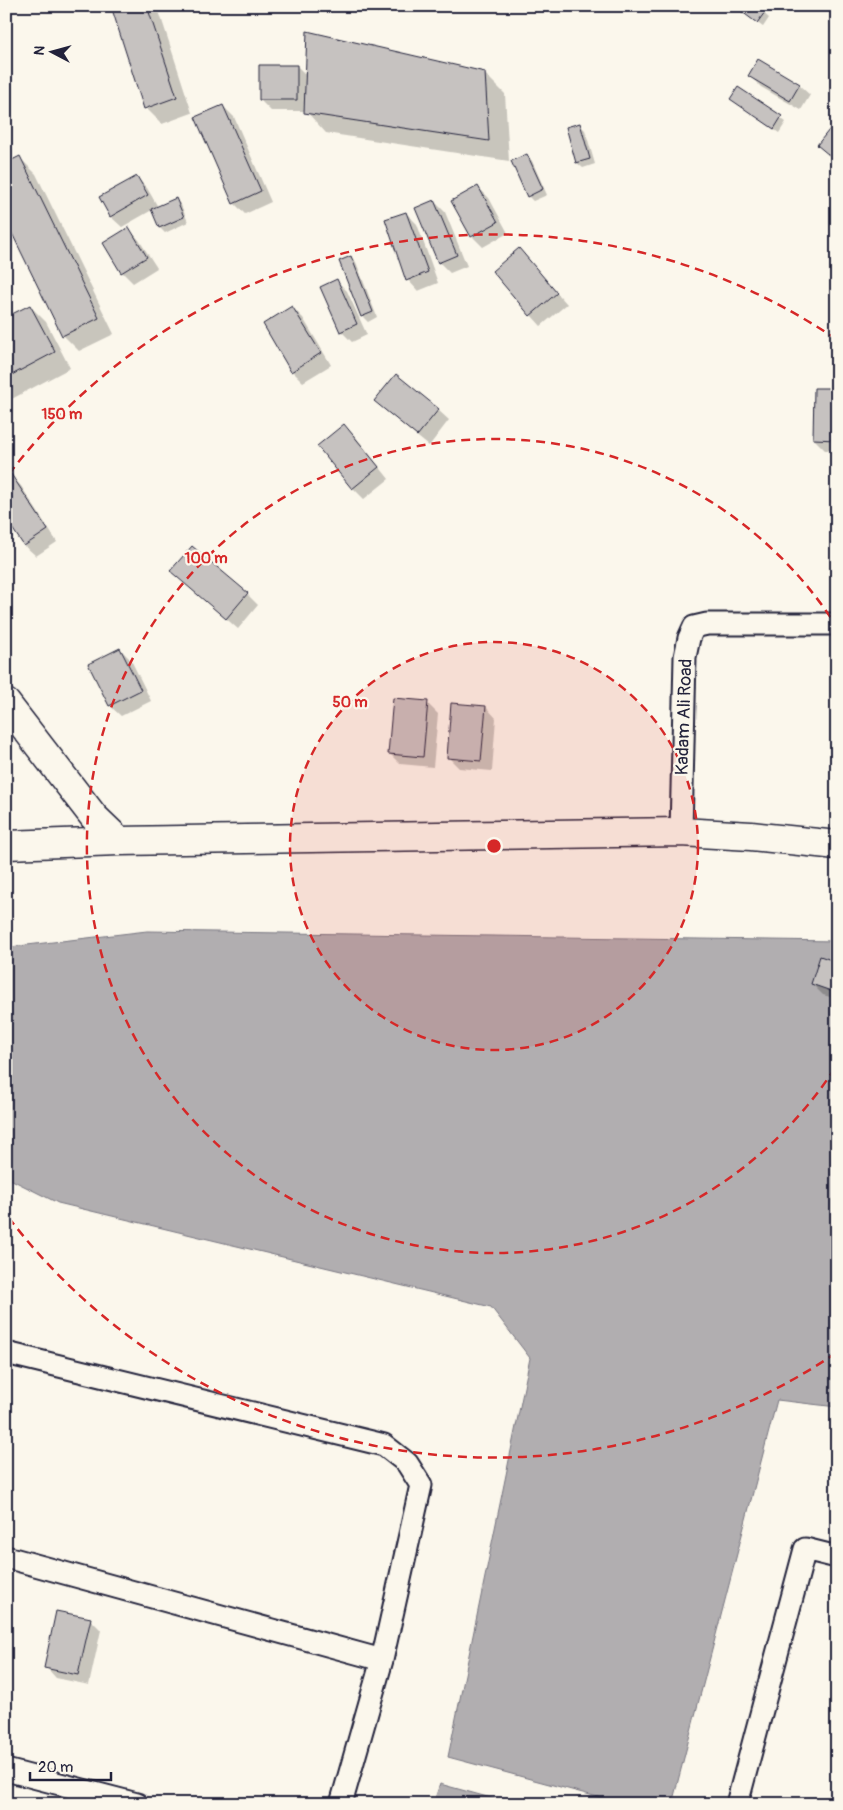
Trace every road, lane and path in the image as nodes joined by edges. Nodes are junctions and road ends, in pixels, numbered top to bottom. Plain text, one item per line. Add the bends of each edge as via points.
1 (837, 624) edge
2 (6, 703) edge
3 (681, 832) junction
4 (119, 841) junction
5 (6, 845) edge
6 (837, 845) edge
7 (6, 1353) edge
8 (6, 1557) edge
9 (837, 1557) edge
10 (382, 1660) junction
11 (6, 1770) edge
12 (137, 1804) edge
13 (341, 1804) edge
14 (737, 1804) edge

1 - 3 street, Kadam Ali Road via 706,624 694,627 684,657
2 - 4 street via 94,816
3 - 4 street
3 - 6 street
4 - 5 street
7 - 10 street via 384,1445 407,1463 421,1485
8 - 10 street
9 - 14 street via 804,1549
10 - 13 street
11 - 12 street

